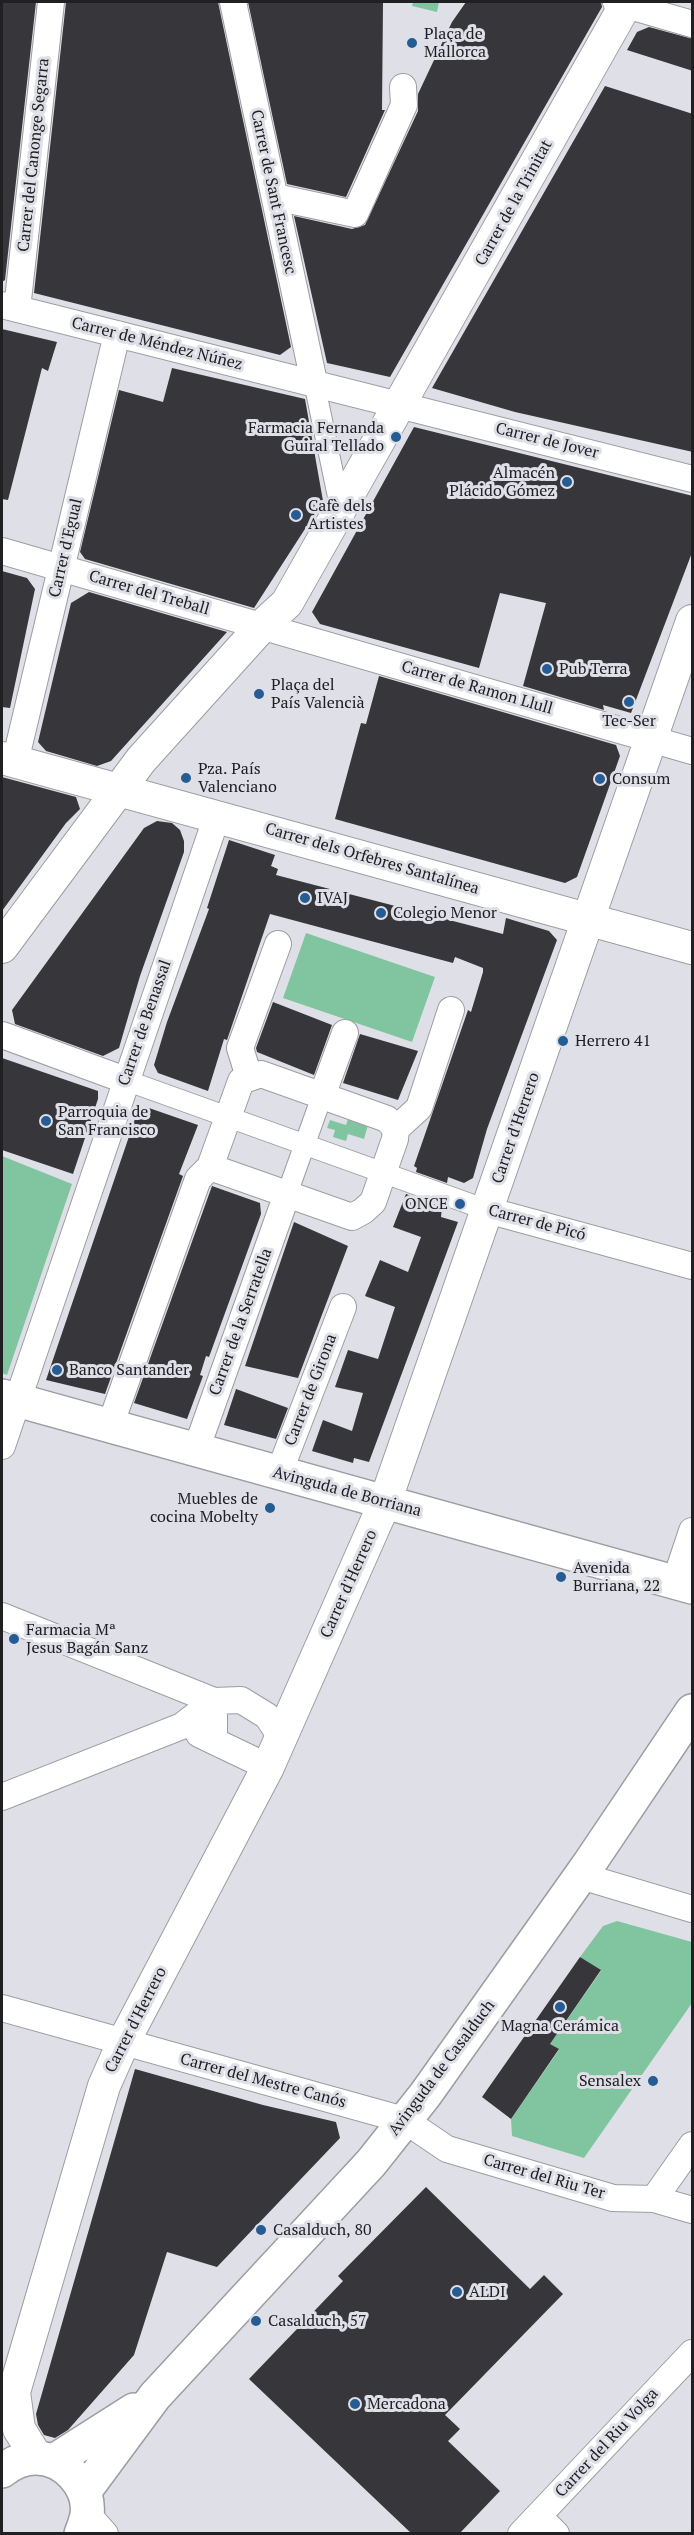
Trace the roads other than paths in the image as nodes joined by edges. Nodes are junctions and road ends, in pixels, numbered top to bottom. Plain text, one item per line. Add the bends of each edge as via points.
1 (51, 2) edge
2 (233, 2) edge
3 (623, 2) edge
4 (693, 24) edge
5 (403, 79) dead end
6 (274, 197) junction
7 (9, 307) edge
8 (117, 334) junction
9 (314, 382) junction
10 (401, 404) junction
11 (693, 478) edge
12 (341, 511) junction
13 (2, 551) edge
14 (62, 568) junction
15 (693, 621) edge
16 (262, 626) junction
17 (651, 740) junction
18 (693, 751) edge
19 (8, 760) edge
20 (120, 789) junction
21 (217, 816) junction
22 (589, 920) junction
23 (278, 944) dead end
24 (2, 947) edge
25 (693, 948) edge
26 (451, 1010) dead end
27 (345, 1033) dead end
28 (2, 1035) edge
29 (249, 1077) junction
30 (125, 1080) junction
31 (322, 1096) junction
32 (228, 1117) junction
33 (396, 1130) junction
34 (304, 1145) junction
35 (210, 1167) junction
36 (383, 1173) junction
37 (287, 1194) junction
38 (487, 1210) junction
39 (693, 1266) edge
40 (343, 1307) dead end
41 (9, 1398) edge
42 (110, 1426) junction
43 (2, 1446) edge
44 (196, 1450) junction
45 (279, 1473) junction
46 (385, 1502) junction
47 (693, 1531) edge
48 (684, 1585) edge
49 (2, 1616) edge
50 (214, 1701) junction
51 (693, 1711) edge
52 (182, 1726) junction
53 (281, 1737) junction
54 (214, 1741) junction
55 (268, 1767) junction
56 (2, 1797) edge
57 (581, 1876) junction
58 (693, 1909) edge
59 (2, 2008) edge
60 (123, 2043) junction
61 (404, 2120) junction
62 (693, 2145) edge
63 (684, 2171) edge
64 (654, 2199) junction
65 (693, 2210) edge
66 (693, 2353) edge
67 (155, 2396) junction
68 (8, 2401) edge
69 (45, 2460) junction
70 (2, 2471) edge
71 (89, 2518) edge
72 (538, 2528) edge

1 - 7 street, Carrer del Canonge Segarra
2 - 6 street, Carrer de Sant Francesc
3 - 4 street
3 - 10 street, Carrer de la Trinitat
5 - 6 street via 404,105 355,214
6 - 9 street, Carrer de Sant Francesc
7 - 8 street, Carrer de Méndez Núñez
8 - 9 street, Carrer de Méndez Núñez
8 - 14 street, Carrer d'Egual
9 - 10 street
9 - 12 street
10 - 11 street, Carrer de Jover
10 - 12 street, Carrer de la Trinitat
12 - 16 street, Carrer de la Trinitat via 287,603
13 - 14 street, Carrer del Treball
14 - 16 street, Carrer del Treball
14 - 19 street, Carrer d'Egual
15 - 17 street, Carrer d'Herrero
16 - 17 street, Carrer de Ramon Llull
16 - 20 street via 141,760
17 - 18 street, Carrer de Ramon Llull
17 - 22 street, Carrer d'Herrero
19 - 20 street, Carrer dels Orfebres Santalínea
20 - 21 street, Carrer dels Orfebres Santalínea
20 - 24 street
21 - 22 street, Carrer dels Orfebres Santalínea
21 - 30 street, Carrer de Benassal
22 - 25 street, Carrer dels Orfebres Santalínea
22 - 38 street, Carrer d'Herrero
23 - 29 street via 240,1048
26 - 33 street via 419,1108
27 - 31 street
28 - 30 street
29 - 31 street via 261,1074
29 - 32 street via 241,1081
30 - 32 street, Carrer de Picó
30 - 41 street, Carrer de Benassal
31 - 33 street via 387,1119
31 - 34 street
32 - 34 street, Carrer de Picó
32 - 35 street
33 - 36 street
34 - 36 street, Carrer de Picó
34 - 37 street
35 - 37 street
35 - 42 street via 198,1179
36 - 37 street via 373,1202 352,1217
36 - 38 street, Carrer de Picó
37 - 44 street, Carrer de la Serratella
38 - 39 street, Carrer de Picó
38 - 46 street, Carrer d'Herrero
40 - 45 street, Carrer de Girona
41 - 42 main road, Avinguda de Borriana
41 - 43 street, Carrer de Benassal
42 - 44 main road, Avinguda de Borriana
44 - 45 main road, Avinguda de Borriana
45 - 46 main road, Avinguda de Borriana
46 - 48 main road, Avinguda de Borriana
46 - 53 street, Carrer d'Herrero
47 - 48 street
49 - 50 street
50 - 52 street
50 - 53 street via 241,1700 267,1716
50 - 54 street
51 - 57 main road, Avinguda de Casalduch
52 - 54 street
52 - 56 street
53 - 55 street, Carrer d'Herrero
54 - 55 street
55 - 60 street, Carrer d'Herrero
57 - 58 street
57 - 61 main road, Avinguda de Casalduch
59 - 60 street, Carrer del Mestre Canós
60 - 61 street, Carrer del Mestre Canós
60 - 68 street, Carrer d'Herrero via 104,2086
61 - 64 street, Carrer del Riu Ter via 447,2149 613,2198
61 - 67 main road, Avinguda de Casalduch via 371,2163
62 - 63 street
63 - 64 street
64 - 65 street, Carrer del Riu Ter
66 - 72 street, Carrer del Riu Volga
67 - 69 main road, Avinguda de Casalduch
67 - 71 main road, Avinguda de Casalduch
68 - 69 street, Carrer d'Herrero via 19,2429
69 - 70 main road, Avinguda de Casalduch via 15,2462
69 - 71 main road via 72,2473

